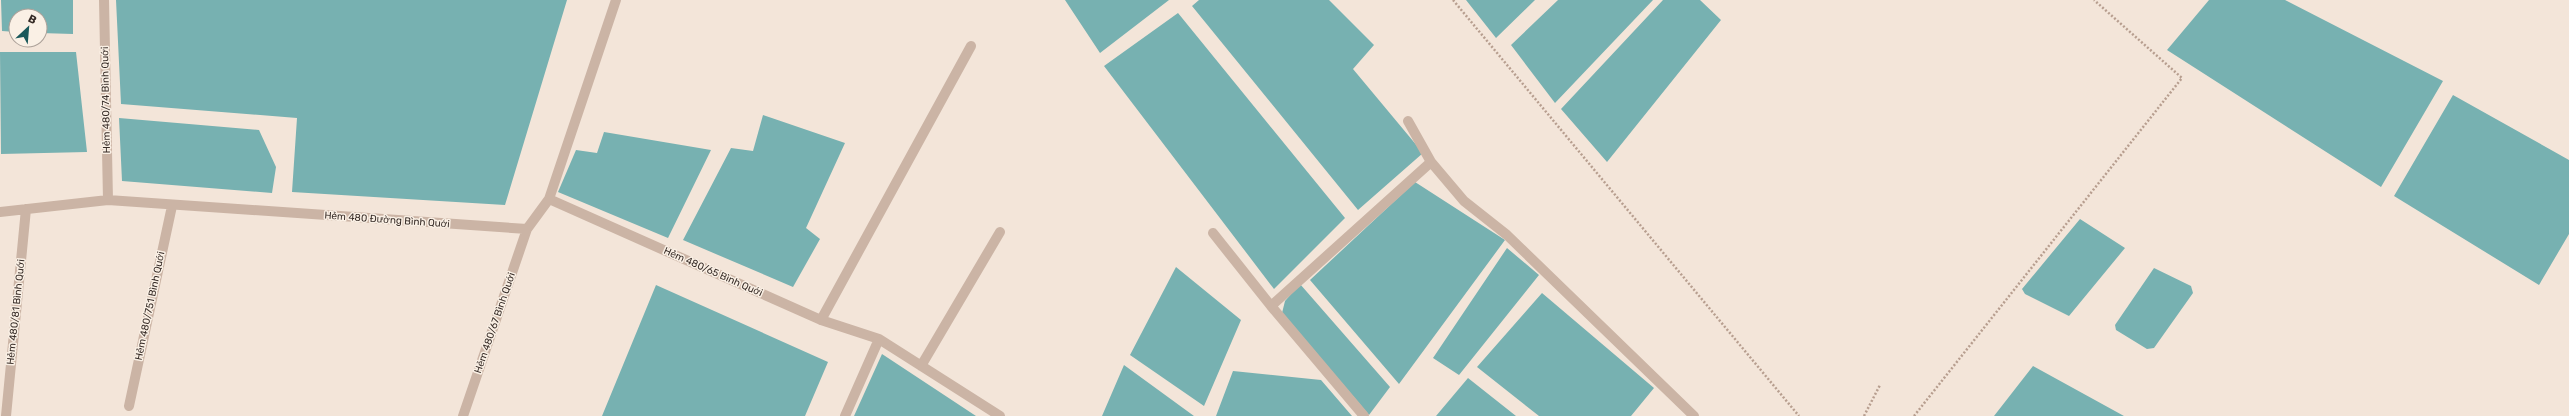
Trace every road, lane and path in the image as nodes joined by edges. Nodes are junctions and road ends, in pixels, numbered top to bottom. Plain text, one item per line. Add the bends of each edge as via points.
1 (104, 0) edge
2 (616, 0) edge
3 (1453, 0) edge
4 (2094, 0) edge
5 (971, 46) dead end
6 (1408, 121) dead end
7 (1430, 162) junction
8 (549, 199) junction
9 (108, 200) junction
10 (172, 206) junction
11 (26, 209) junction
12 (0, 212) edge
13 (527, 229) junction
14 (1000, 232) dead end
15 (1213, 233) dead end
16 (1271, 306) junction
17 (821, 320) junction
18 (879, 339) junction
19 (921, 366) junction
20 (1880, 385) dead end
21 (129, 406) dead end
22 (6, 416) edge
23 (463, 416) edge
24 (845, 416) edge
25 (1000, 416) edge
26 (1364, 416) edge
27 (1694, 416) edge
28 (1799, 416) edge
29 (1864, 416) edge
30 (1914, 416) edge

1 - 9 street, Hẻm 480/74 Bình Quới
2 - 8 street
3 - 28 path
4 - 30 path via 2182,78
5 - 17 street
6 - 7 street
7 - 16 street
7 - 27 street via 1464,201 1507,235
8 - 13 street
8 - 17 street, Hẻm 480/65 Bình Quới
9 - 10 street, Hẻm 480 Đường Bình Quới
9 - 11 street, Hẻm 480 Đường Bình Quới
10 - 13 street, Hẻm 480 Đường Bình Quới
10 - 21 street, Hẻm 480/751 Bình Quới
11 - 12 street, Hẻm 480 Đường Bình Quới
11 - 22 street, Hẻm 480/81 Bình Quới
13 - 23 street, Hẻm 480/67 Bình Quới
14 - 19 street
15 - 16 street
16 - 26 street
17 - 18 street, Hẻm 480/65 Bình Quới
18 - 19 street, Hẻm 480/65 Bình Quới
18 - 24 street
19 - 25 street, Hẻm 480/65 Bình Quới
20 - 29 path

